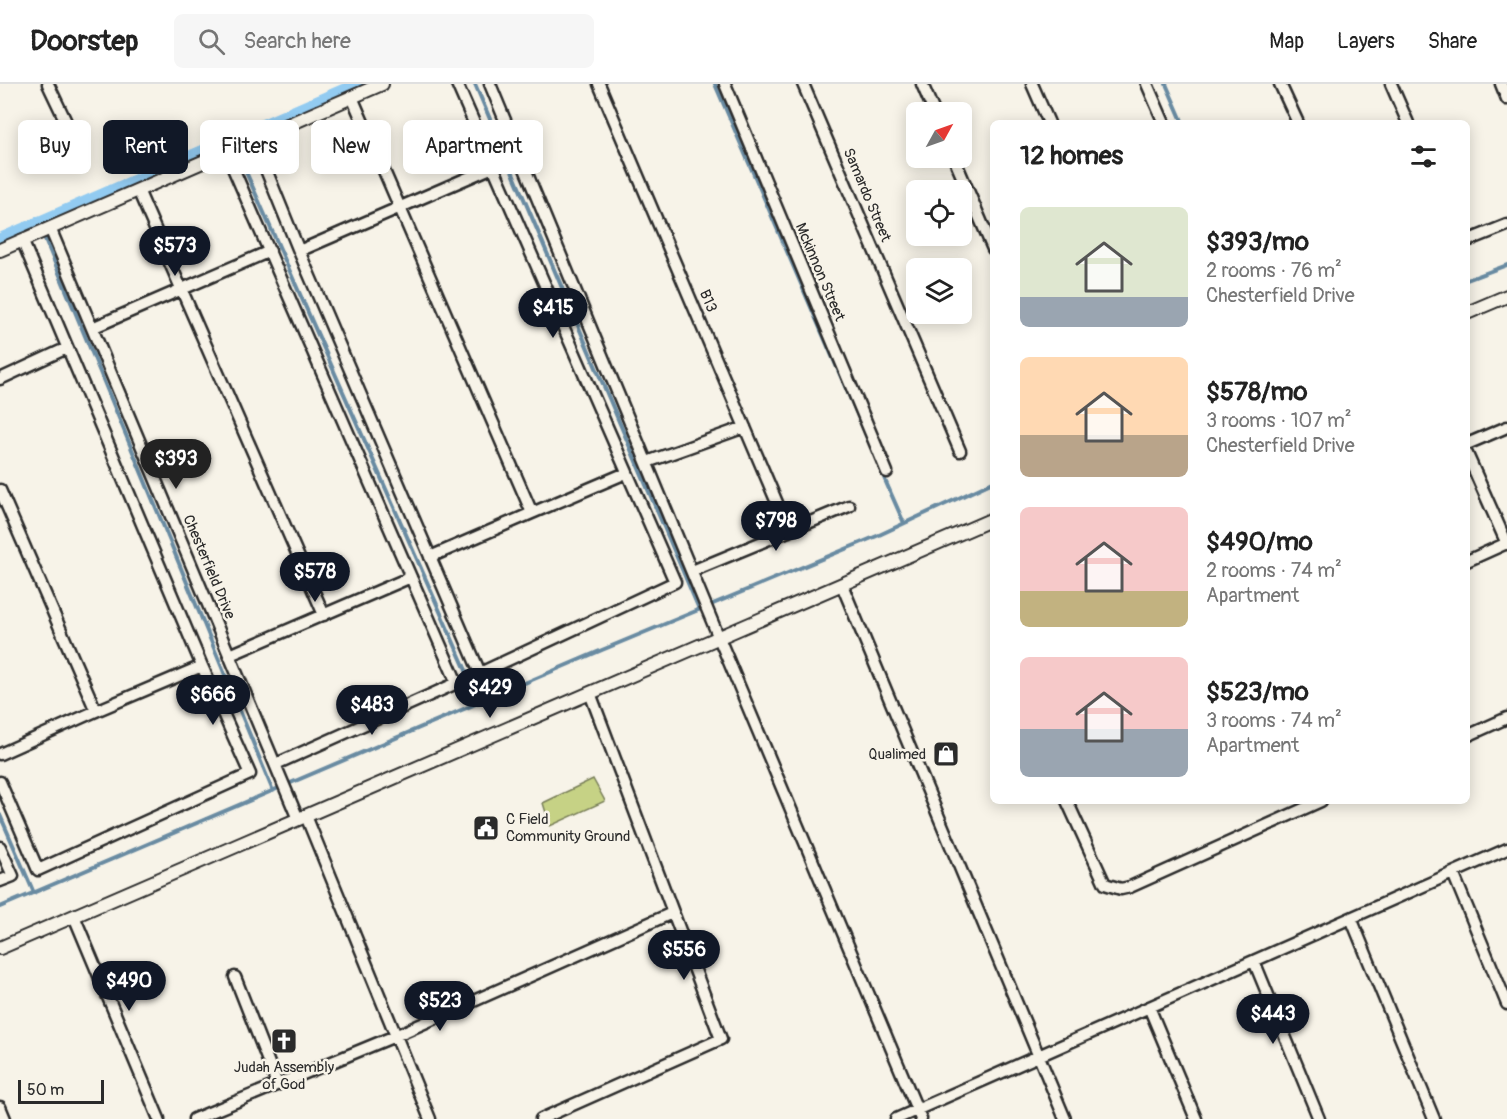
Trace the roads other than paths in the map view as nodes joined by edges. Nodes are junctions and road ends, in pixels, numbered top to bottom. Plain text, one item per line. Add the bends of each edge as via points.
1 (48, 84) edge
2 (382, 84) edge
3 (457, 84) edge
4 (490, 84) edge
5 (599, 84) edge
6 (725, 84) edge
7 (804, 84) edge
8 (922, 84) edge
9 (1032, 84) edge
10 (1148, 84) edge
11 (1280, 84) edge
12 (1391, 84) edge
13 (1501, 84) edge
14 (352, 97) junction
15 (1507, 99) edge
16 (930, 102) edge
17 (65, 120) edge
18 (299, 120) edge
19 (473, 120) edge
20 (1048, 120) edge
21 (1163, 120) edge
22 (1297, 120) edge
23 (1407, 120) edge
24 (200, 163) edge
25 (958, 168) edge
26 (238, 174) edge
27 (265, 174) edge
28 (477, 174) edge
29 (496, 174) edge
30 (138, 190) junction
31 (400, 207) junction
32 (1507, 225) edge
33 (50, 228) junction
34 (22, 240) junction
35 (1470, 240) edge
36 (990, 242) edge
37 (0, 250) edge
38 (270, 251) junction
39 (299, 251) junction
40 (181, 290) junction
41 (1507, 296) edge
42 (1470, 312) edge
43 (92, 328) junction
44 (67, 348) junction
45 (0, 379) edge
46 (745, 427) junction
47 (1507, 427) edge
48 (1470, 443) edge
49 (960, 451) dead end
50 (1470, 461) edge
51 (647, 462) junction
52 (887, 472) dead end
53 (626, 473) junction
54 (0, 490) edge
55 (849, 506) dead end
56 (532, 513) junction
57 (990, 520) edge
58 (789, 531) junction
59 (1507, 543) edge
60 (430, 557) junction
61 (1470, 560) edge
62 (692, 571) junction
63 (411, 577) junction
64 (842, 585) junction
65 (324, 615) junction
66 (719, 638) junction
67 (230, 655) junction
68 (201, 666) junction
69 (590, 693) junction
70 (96, 711) junction
71 (1507, 718) edge
72 (1470, 735) edge
73 (0, 754) edge
74 (276, 764) junction
75 (0, 782) edge
76 (1068, 804) edge
77 (1314, 804) edge
78 (302, 817) junction
79 (0, 847) edge
80 (1507, 849) edge
81 (1453, 873) junction
82 (0, 881) edge
83 (672, 913) junction
84 (74, 916) junction
85 (1351, 918) junction
86 (0, 948) edge
87 (1254, 961) junction
88 (235, 977) dead end
89 (1507, 1004) edge
90 (1149, 1007) junction
91 (395, 1036) junction
92 (1039, 1056) junction
93 (277, 1084) junction
94 (0, 1107) edge
95 (919, 1114) edge
96 (5, 1119) edge
97 (159, 1119) edge
98 (194, 1119) edge
99 (430, 1119) edge
100 (541, 1119) edge
101 (896, 1119) edge
102 (1065, 1119) edge
103 (1196, 1119) edge
104 (1319, 1119) edge
105 (1434, 1119) edge

1 - 17 street
2 - 14 street
3 - 19 street
4 - 51 street
5 - 46 street, B13
6 - 52 street, Mckinnon Street
7 - 49 street, Samardo Street
8 - 16 street
9 - 20 street
10 - 21 street
11 - 22 street
12 - 23 street
13 - 15 street
14 - 18 street
14 - 31 street
24 - 30 street
25 - 36 street
26 - 38 street
27 - 39 street
28 - 31 street
29 - 53 street
30 - 33 street
30 - 40 street
31 - 39 street
31 - 56 street
32 - 35 street
33 - 34 street
33 - 43 street, Chesterfield Drive
34 - 37 street
34 - 44 street
38 - 40 street
38 - 63 street
39 - 60 street
40 - 43 street
40 - 65 street
41 - 42 street
43 - 67 street, Chesterfield Drive
44 - 45 street
44 - 68 street
46 - 51 street
46 - 58 street, B13
47 - 48 street
50 - 59 street
51 - 62 street
53 - 56 street
53 - 60 street via 675,582 480,673
54 - 70 street
55 - 58 street
56 - 60 street
57 - 64 street
58 - 62 street
59 - 61 street
62 - 66 street
63 - 65 street
63 - 74 street via 457,683
64 - 66 street
64 - 92 street
65 - 67 street
66 - 69 street
66 - 95 street
67 - 74 street, Chesterfield Drive
68 - 70 street
68 - 75 street via 250,774 38,870
69 - 78 street
69 - 83 street
70 - 73 street
71 - 72 street
74 - 78 street, Chesterfield Drive
76 - 77 street via 1105,884 1121,889
78 - 84 street
78 - 91 street, Chesterfield Drive
79 - 82 street via 13,876
80 - 81 street
81 - 85 street
81 - 89 street
83 - 91 street
83 - 100 street via 721,1039
84 - 86 street
84 - 97 street
85 - 87 street
85 - 105 street
87 - 90 street
87 - 104 street
88 - 93 street
90 - 92 street
90 - 103 street
91 - 93 street
91 - 99 street, Chesterfield Drive
92 - 95 street
92 - 102 street
93 - 98 street
94 - 96 street
95 - 101 street

